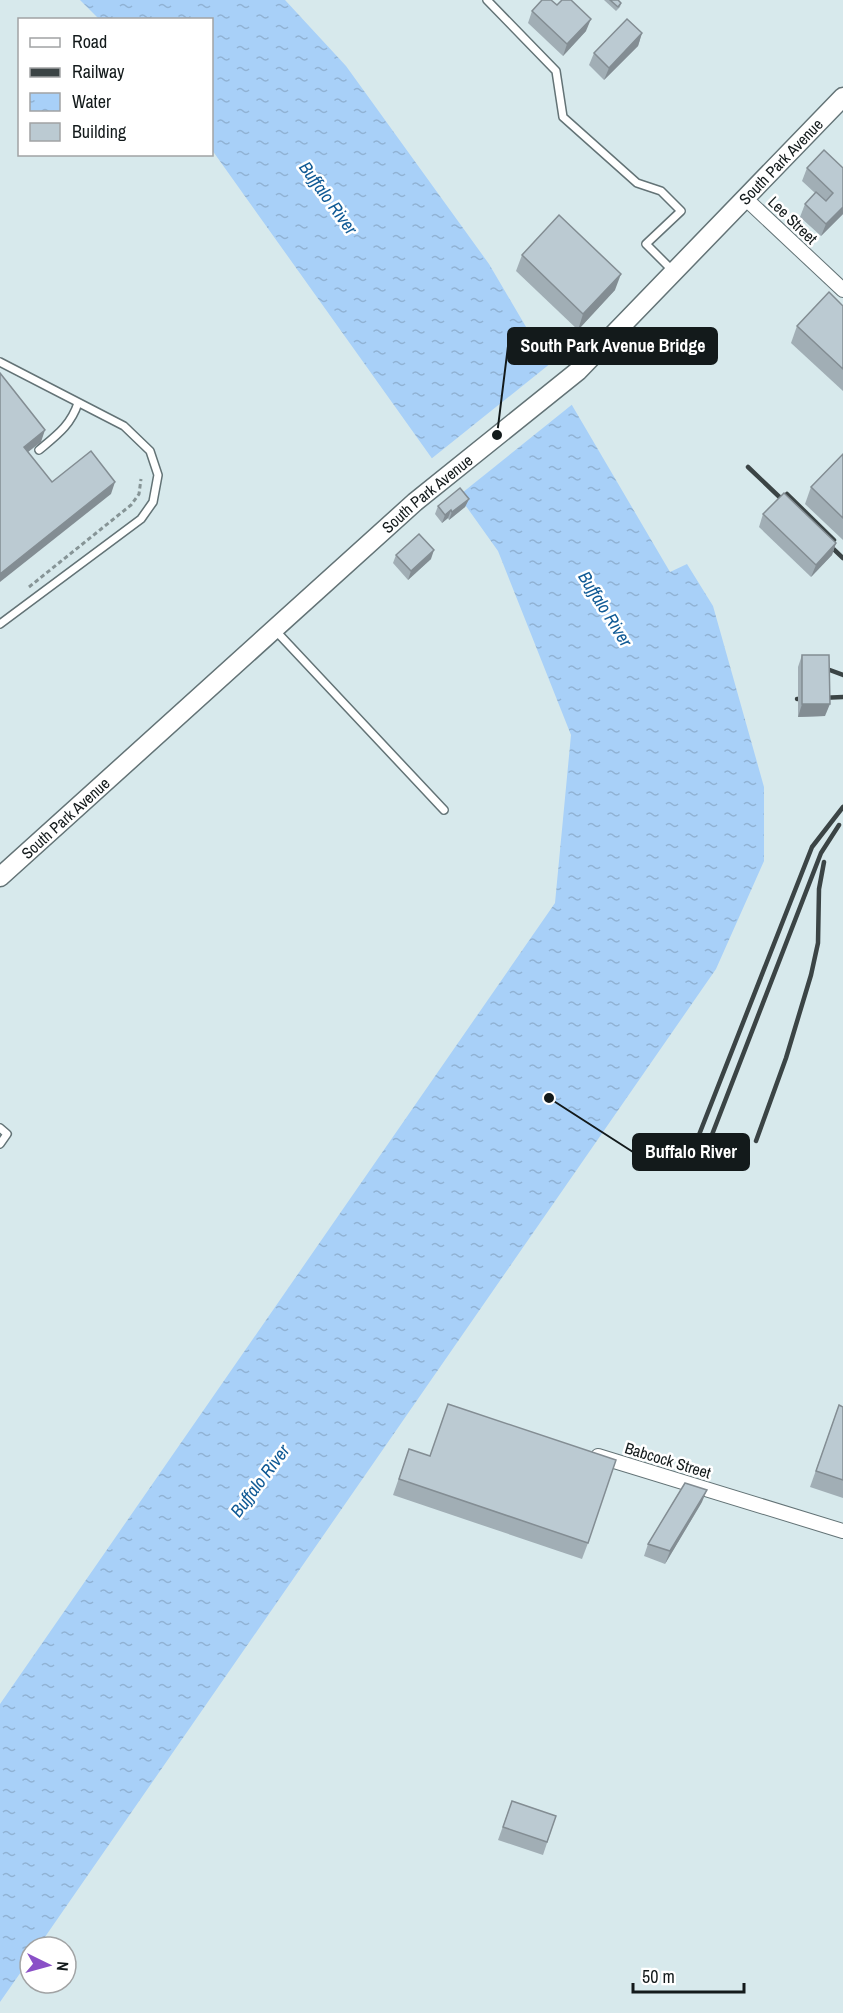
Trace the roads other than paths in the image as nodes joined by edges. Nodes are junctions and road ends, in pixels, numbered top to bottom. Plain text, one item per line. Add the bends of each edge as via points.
1 (487, 0) edge
2 (843, 97) edge
3 (746, 199) junction
4 (675, 273) junction
5 (843, 290) edge
6 (0, 362) edge
7 (78, 403) junction
8 (39, 450) dead end
9 (0, 624) edge
10 (274, 629) junction
11 (444, 810) dead end
12 (0, 877) edge
13 (0, 1128) edge
14 (0, 1144) edge
15 (584, 1452) edge
16 (843, 1531) edge

1 - 4 lane via 556,71 563,117 637,183 661,191 681,211 646,244
2 - 3 street, South Park Avenue
3 - 4 street, South Park Avenue
3 - 5 street, Lee Street
4 - 10 street, South Park Avenue via 578,371 415,502
6 - 7 lane
7 - 8 lane via 65,429
7 - 9 lane via 124,426 150,451 158,475 153,502 141,519
10 - 11 lane
10 - 12 street, South Park Avenue
13 - 14 lane via 7,1134
15 - 16 street, Babcock Street

